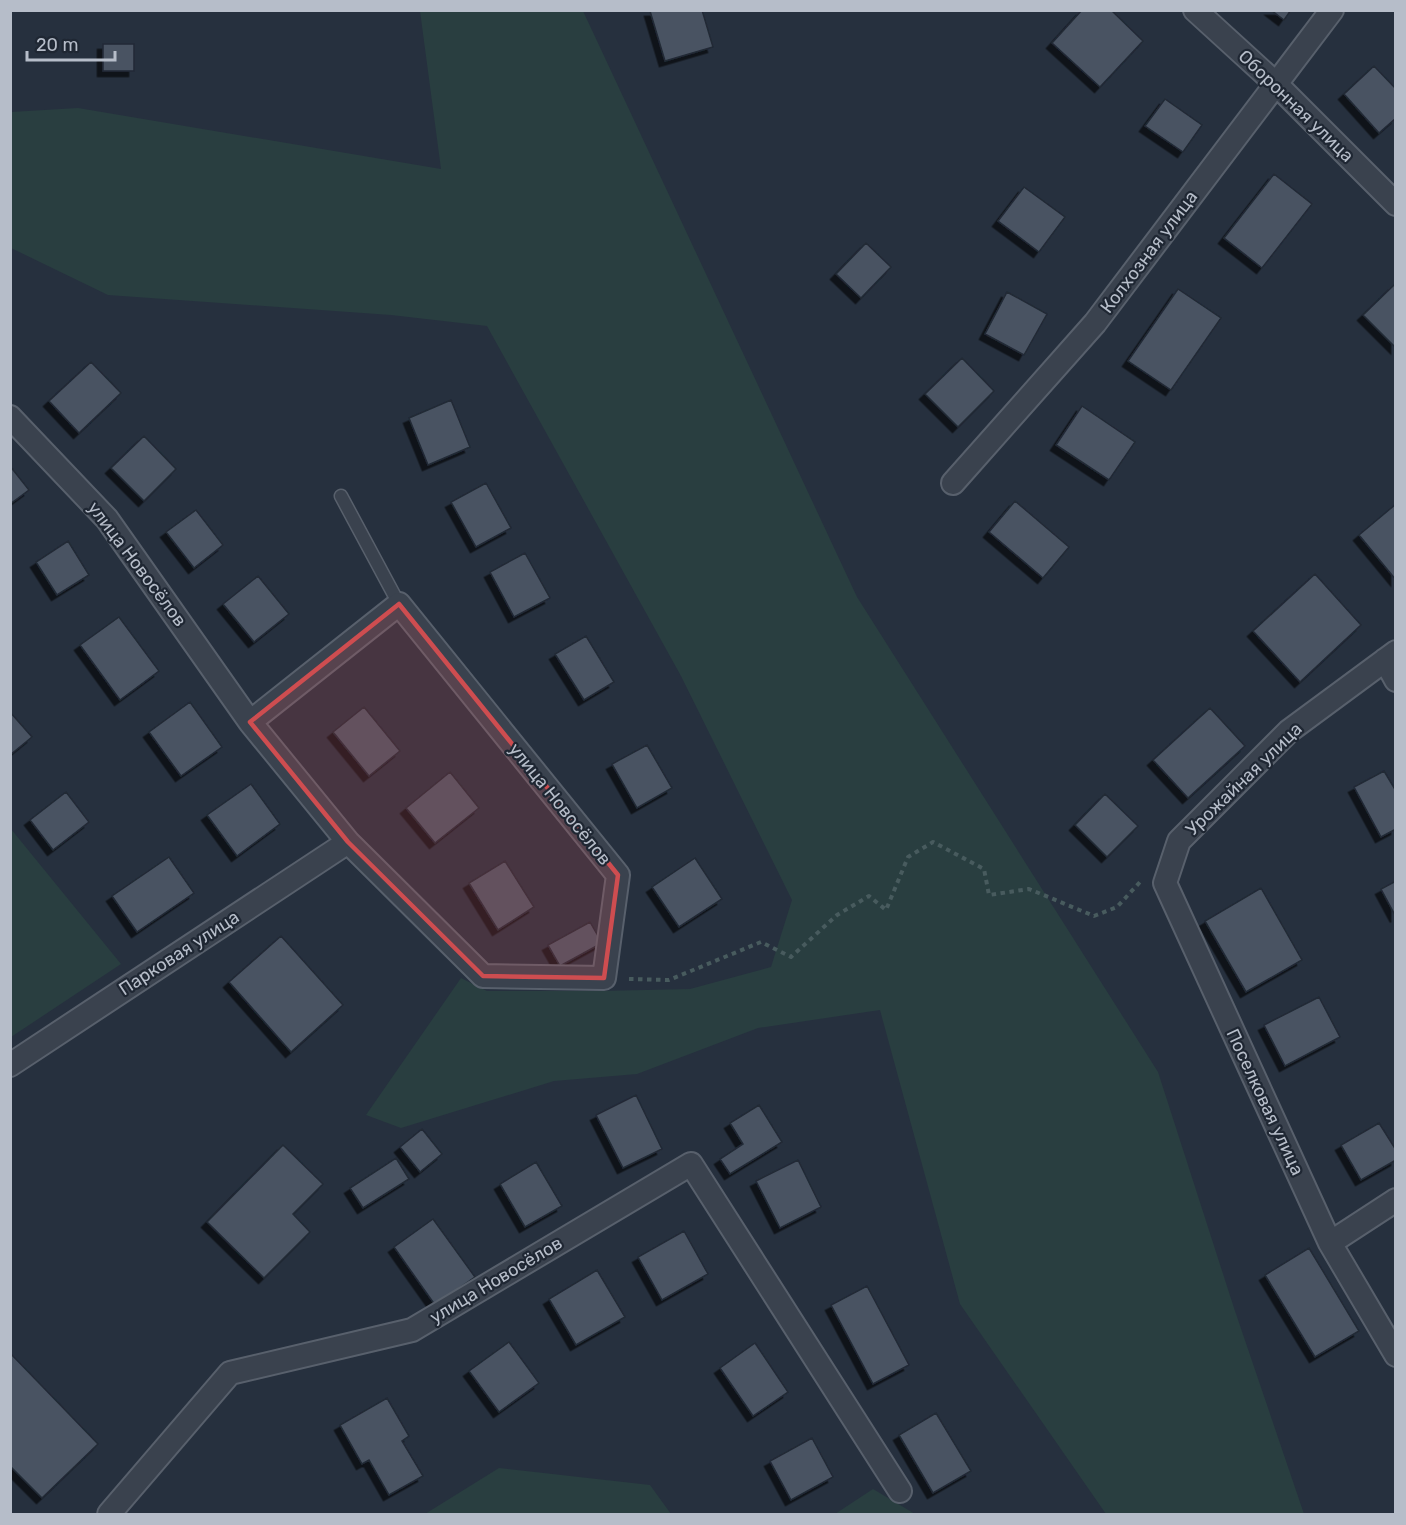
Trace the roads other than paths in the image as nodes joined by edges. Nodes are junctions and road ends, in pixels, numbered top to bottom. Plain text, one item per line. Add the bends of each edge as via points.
1 (1195, 10) edge
2 (1332, 10) edge
3 (1275, 83) junction
4 (1395, 204) edge
5 (10, 417) edge
6 (953, 483) dead end
7 (341, 496) dead end
8 (399, 604) junction
9 (1392, 664) edge
10 (250, 722) junction
11 (1179, 841) joint
12 (348, 842) junction
13 (10, 1065) edge
14 (1395, 1200) edge
15 (1330, 1243) junction
16 (1395, 1355) edge
17 (900, 1491) dead end
18 (109, 1515) edge

1 - 3 street, Оборонная улица
2 - 3 street, Колхозная улица
3 - 4 street, Оборонная улица
3 - 6 street, Колхозная улица via 1095,323
5 - 10 street, улица Новосёлов via 107,519
7 - 8 lane
8 - 10 street
8 - 12 street, улица Новосёлов via 618,875 604,978 483,976
9 - 11 street, Урожайная улица via 1289,731
10 - 12 street, улица Новосёлов
11 - 15 street, Поселковая улица via 1165,883
12 - 13 street, Парковая улица
14 - 15 street
15 - 16 street, Поселковая улица
17 - 18 street, улица Новосёлов via 691,1164 412,1330 230,1373

